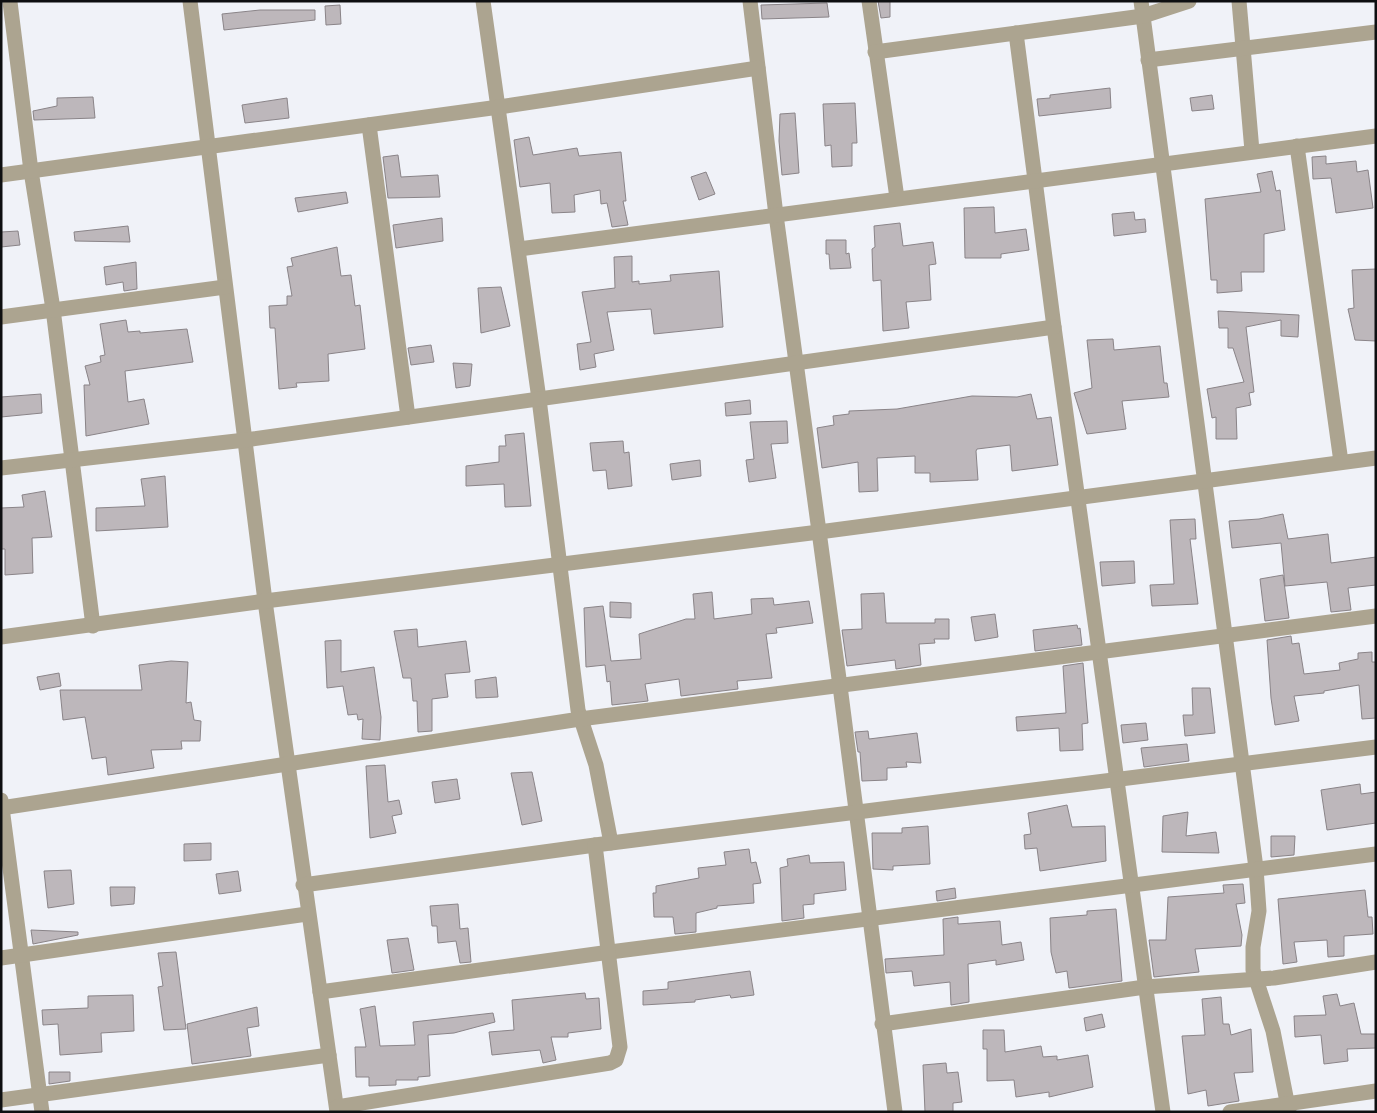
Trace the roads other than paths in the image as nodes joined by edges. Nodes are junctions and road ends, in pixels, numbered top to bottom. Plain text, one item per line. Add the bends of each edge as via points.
1 (190, 1) edge
2 (483, 1) edge
3 (750, 1) edge
4 (869, 1) edge
5 (1189, 1) edge
6 (1239, 1) edge
7 (9, 2) edge
8 (1142, 9) edge
9 (1376, 32) edge
10 (1016, 33) junction
11 (1243, 49) junction
12 (875, 52) junction
13 (1148, 60) junction
14 (758, 68) junction
15 (499, 107) junction
16 (368, 125) junction
17 (1376, 136) edge
18 (1296, 146) junction
19 (208, 147) junction
20 (1252, 151) junction
21 (1161, 163) junction
22 (31, 171) junction
23 (1, 174) edge
24 (1035, 180) junction
25 (898, 198) junction
26 (776, 215) junction
27 (519, 249) junction
28 (225, 287) junction
29 (53, 310) junction
30 (1, 317) edge
31 (1054, 327) junction
32 (796, 364) junction
33 (539, 399) junction
34 (408, 417) junction
35 (245, 440) junction
36 (1376, 458) edge
37 (72, 459) junction
38 (1341, 462) junction
39 (1, 468) edge
40 (1204, 479) junction
41 (1079, 496) junction
42 (819, 532) junction
43 (559, 566) junction
44 (265, 601) junction
45 (1376, 616) edge
46 (93, 626) junction
47 (1226, 635) junction
48 (1, 638) edge
49 (1099, 652) junction
50 (840, 686) junction
51 (580, 719) junction
52 (1376, 747) edge
53 (287, 765) junction
54 (1244, 765) junction
55 (1118, 780) junction
56 (2, 805) edge
57 (856, 812) junction
58 (611, 843) junction
59 (595, 845) junction
60 (1376, 854) edge
61 (1256, 868) junction
62 (1131, 884) junction
63 (303, 885) junction
64 (307, 914) junction
65 (869, 918) junction
66 (610, 952) junction
67 (20, 955) junction
68 (1, 958) edge
69 (1376, 962) edge
70 (1255, 979) junction
71 (1145, 987) junction
72 (320, 992) junction
73 (882, 1024) junction
74 (328, 1055) junction
75 (1376, 1091) edge
76 (40, 1095) junction
77 (1, 1100) edge
78 (1288, 1107) edge
79 (337, 1109) edge
80 (42, 1112) edge
81 (895, 1112) edge
82 (1163, 1112) edge
83 (1230, 1112) edge

1 - 19 street
2 - 15 street
3 - 14 street
4 - 12 street
5 - 8 street
6 - 11 street
7 - 22 street
8 - 10 street
8 - 13 street
9 - 11 street
10 - 12 street
10 - 24 street
11 - 13 street
11 - 20 street
12 - 25 street
13 - 21 street
14 - 15 street
14 - 26 street
15 - 16 street
15 - 27 street
16 - 19 street
16 - 34 street
17 - 18 street
18 - 20 street
18 - 38 street
19 - 22 street
19 - 28 street
20 - 21 street
21 - 24 street
21 - 40 street
22 - 23 street
22 - 29 street
24 - 25 street
24 - 31 street
25 - 26 street
26 - 27 street
26 - 32 street
27 - 33 street
28 - 29 street
28 - 35 street
29 - 30 street
29 - 37 street
31 - 32 street
31 - 41 street
32 - 33 street
32 - 42 street
33 - 34 street
33 - 43 street
34 - 35 street
35 - 37 street
35 - 44 street
36 - 38 street
37 - 39 street
37 - 46 street
38 - 40 street
40 - 41 street
40 - 47 street
41 - 42 street
41 - 49 street
42 - 43 street
42 - 50 street
43 - 44 street
43 - 51 street
44 - 46 street
44 - 53 street
45 - 47 street
46 - 48 street
47 - 49 street
47 - 54 street
49 - 50 street
49 - 55 street
50 - 51 street
50 - 57 street
51 - 53 street
51 - 58 street via 596,765
52 - 54 street
53 - 56 street
53 - 63 street
54 - 55 street
54 - 61 street
55 - 57 street
55 - 62 street
56 - 67 street
57 - 58 street
57 - 65 street
58 - 59 street
59 - 63 street
59 - 66 street
60 - 61 street
61 - 62 street
61 - 70 street via 1259,911 1252,960
62 - 65 street
62 - 71 street
63 - 64 street
64 - 67 street
64 - 72 street
65 - 66 street
65 - 73 street
66 - 72 street
66 - 79 street via 620,1047 616,1060
67 - 68 street
67 - 76 street
69 - 70 street
70 - 71 street
70 - 78 street via 1271,1022
71 - 73 street
71 - 82 street
72 - 74 street
73 - 81 street
74 - 76 street
74 - 79 street
75 - 78 street
76 - 77 street
76 - 80 street
78 - 83 street

